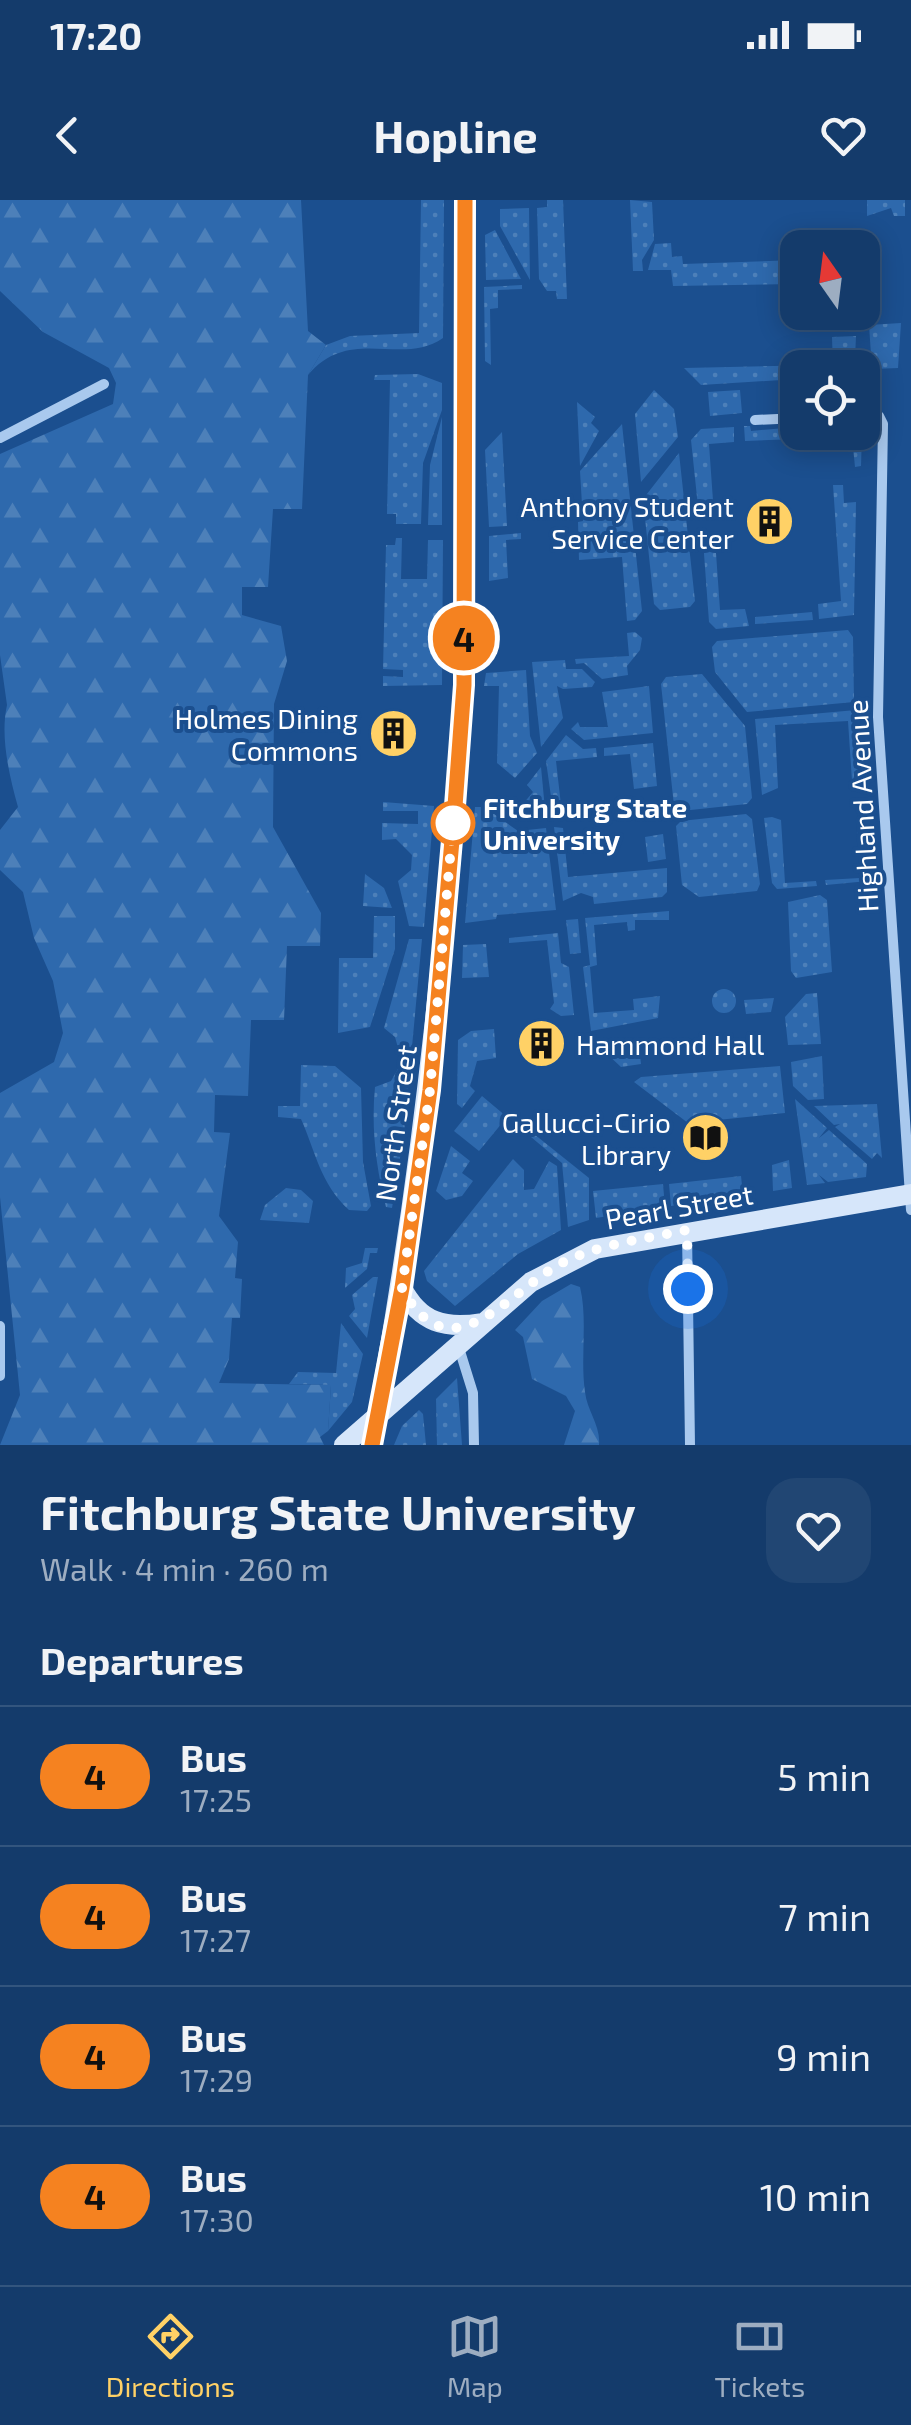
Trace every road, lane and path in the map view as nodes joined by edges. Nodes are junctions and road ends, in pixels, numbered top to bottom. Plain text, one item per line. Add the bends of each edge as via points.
1 (465, 200) edge
2 (104, 384) dead end
3 (880, 418) edge
4 (780, 419) edge
5 (755, 420) dead end
6 (0, 438) edge
7 (464, 685) tunnel mouth
8 (455, 806) tunnel mouth
9 (910, 1200) edge
10 (687, 1230) junction
11 (402, 1288) junction
12 (482, 1324) junction
13 (0, 1326) edge
14 (459, 1348) junction
15 (0, 1376) edge
16 (378, 1414) junction
17 (344, 1445) edge
18 (372, 1445) edge
19 (474, 1445) edge
20 (690, 1445) edge

1 - 7 street
2 - 6 street
3 - 9 street, Highland Avenue via 878,718
4 - 5 street
8 - 11 street, North Street via 430,1090
9 - 10 street, Pearl Street
10 - 12 street, Pearl Street via 595,1248 562,1262
10 - 20 street
11 - 12 street via 422,1316 438,1325
11 - 16 street, North Street
12 - 14 street, Pearl Street
13 - 15 street
14 - 16 street, Pearl Street
14 - 19 street via 473,1394
16 - 17 street, Pearl Street
16 - 18 street, North Street

